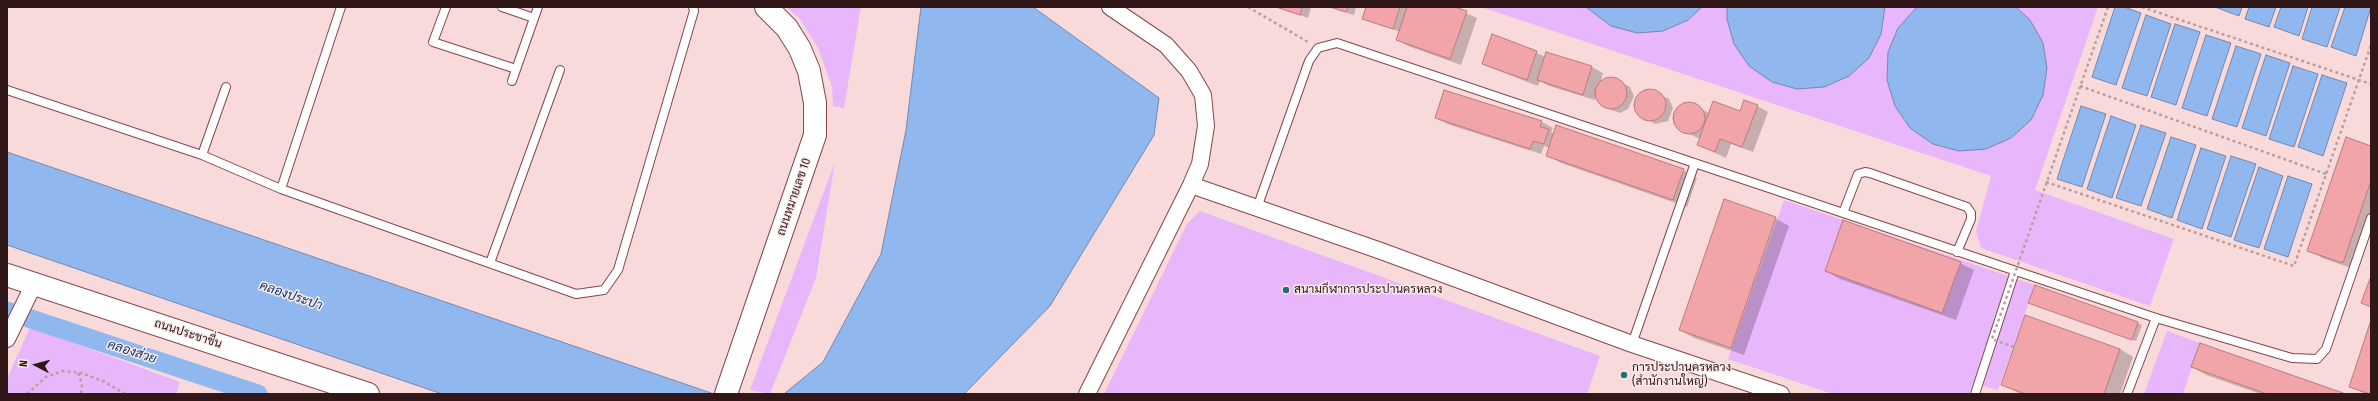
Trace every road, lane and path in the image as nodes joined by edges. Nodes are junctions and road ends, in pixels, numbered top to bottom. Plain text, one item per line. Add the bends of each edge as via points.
1 (341, 7) edge
2 (446, 7) edge
3 (502, 7) edge
4 (538, 7) edge
5 (693, 7) edge
6 (766, 7) edge
7 (1110, 7) edge
8 (1248, 7) edge
9 (2108, 7) edge
10 (2142, 7) edge
11 (534, 18) junction
12 (2371, 44) edge
13 (1318, 48) junction
14 (516, 69) junction
15 (560, 70) dead end
16 (2359, 80) junction
17 (512, 81) dead end
18 (2371, 84) edge
19 (2080, 86) junction
20 (226, 87) dead end
21 (7, 90) edge
22 (202, 155) junction
23 (1695, 163) junction
24 (2326, 174) junction
25 (2046, 182) junction
26 (1191, 185) junction
27 (281, 189) junction
28 (1257, 208) junction
29 (1843, 213) junction
30 (2371, 218) edge
31 (1958, 252) junction
32 (490, 263) junction
33 (2015, 271) junction
34 (7, 275) edge
35 (31, 291) junction
36 (2156, 318) junction
37 (8, 337) edge
38 (1632, 344) junction
39 (2014, 347) dead end
40 (78, 373) junction
41 (27, 394) edge
42 (81, 394) edge
43 (125, 394) edge
44 (368, 394) edge
45 (726, 394) edge
46 (1087, 394) edge
47 (1782, 394) edge
48 (1975, 394) edge
49 (2127, 394) edge

1 - 27 lane
2 - 14 lane via 433,42
3 - 11 lane
4 - 11 lane
5 - 32 lane via 694,12 618,270 604,290 576,294
6 - 45 street, ถนนหมายเลข 10 via 787,28 800,49 809,71 815,103 815,136
7 - 26 street via 1166,45 1189,71 1203,95 1206,126 1200,164
8 - 13 path
9 - 19 path, bridge
10 - 16 path
11 - 14 lane
12 - 16 path
13 - 23 lane via 1337,42
13 - 28 lane via 1309,61
14 - 17 lane
15 - 32 lane
16 - 18 path
16 - 24 path
19 - 24 path
19 - 25 path, bridge
20 - 22 lane
21 - 22 lane
22 - 27 lane
23 - 29 lane
23 - 38 lane
24 - 25 path via 2294,266
25 - 39 path, bridge via 1992,339
26 - 28 street
26 - 46 street
27 - 32 lane
28 - 38 street
29 - 31 lane
29 - 31 lane via 1857,176 1863,172 1870,173 1967,207 1972,219
30 - 36 lane via 2326,349 2317,359 2292,358
31 - 33 lane
33 - 36 lane
33 - 48 lane
34 - 35 street, ถนนประชาชื่น
35 - 37 street
35 - 44 street, ถนนประชาชื่น
36 - 49 lane
38 - 47 street
40 - 41 path via 63,371 46,377
40 - 42 path via 82,384
40 - 43 path via 105,382

